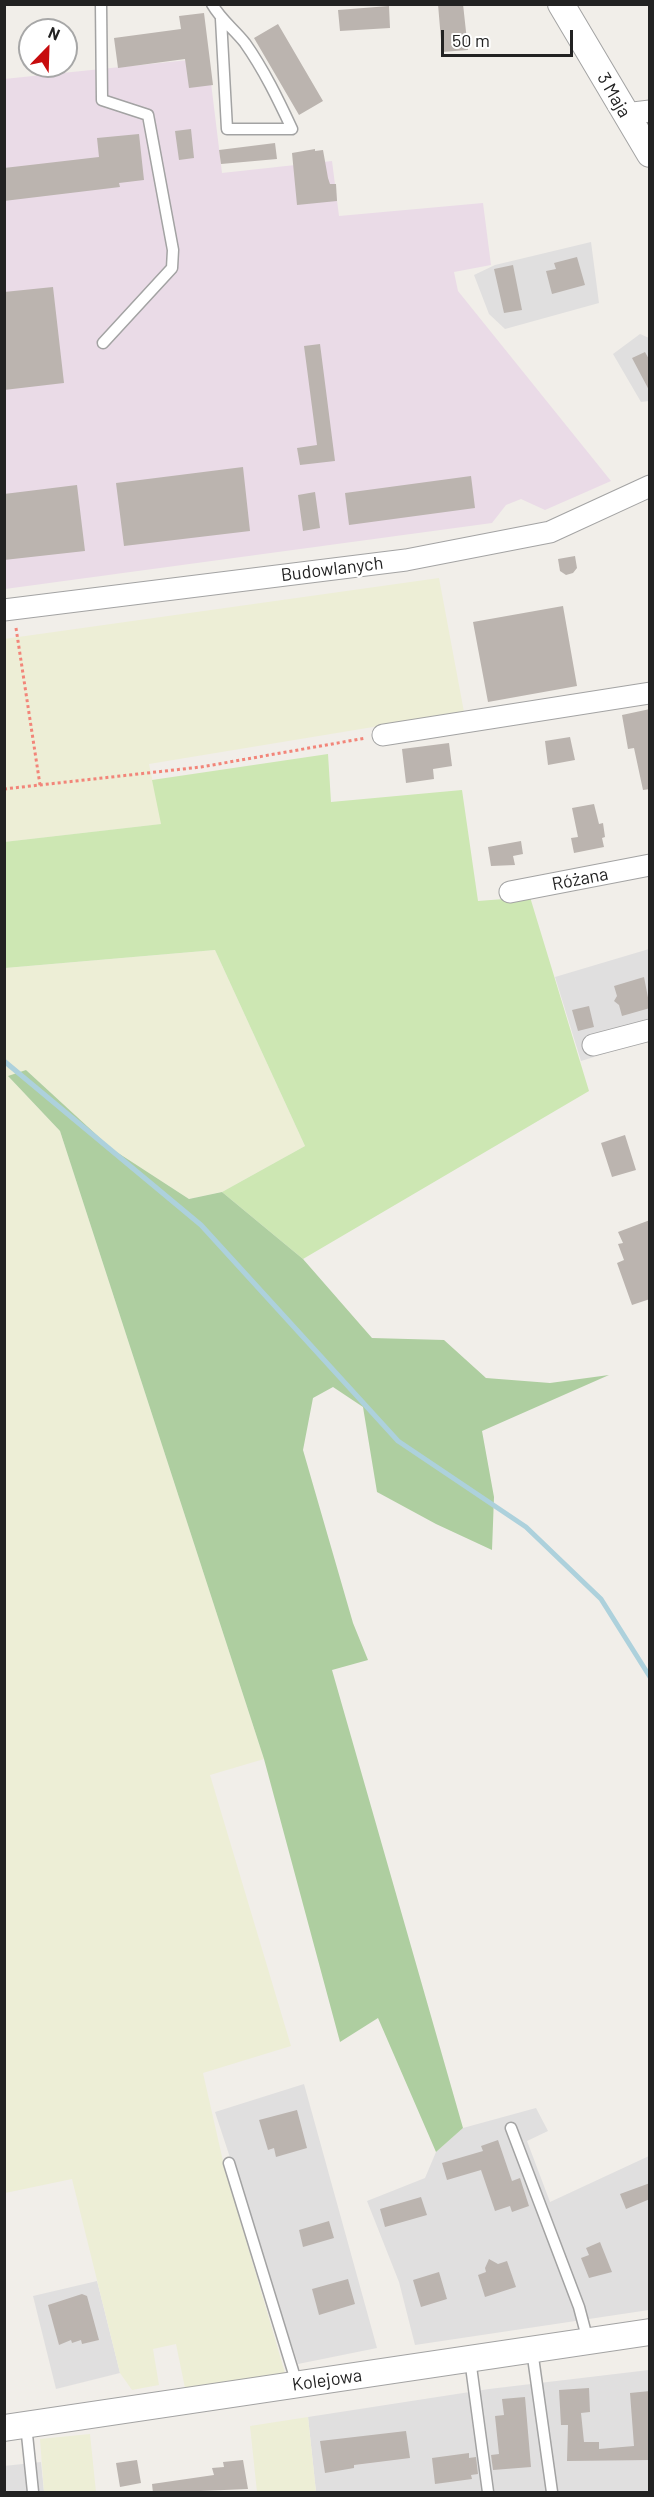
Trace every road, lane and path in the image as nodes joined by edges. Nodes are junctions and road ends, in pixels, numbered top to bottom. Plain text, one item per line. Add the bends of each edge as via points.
1 (101, 4) edge
2 (212, 4) edge
3 (561, 4) edge
4 (221, 19) junction
5 (637, 112) edge
6 (650, 154) edge
7 (103, 343) dead end
8 (650, 486) edge
9 (9, 610) edge
10 (650, 693) edge
11 (383, 735) joint
12 (40, 786) junction
13 (4, 789) edge
14 (650, 865) edge
15 (510, 892) dead end
16 (650, 1030) edge
17 (593, 1045) dead end
18 (511, 2128) dead end
19 (229, 2163) dead end
20 (650, 2332) edge
21 (588, 2341) junction
22 (532, 2349) junction
23 (470, 2359) junction
24 (298, 2384) junction
25 (15, 2427) edge
26 (33, 2493) edge
27 (488, 2493) edge
28 (552, 2493) edge

1 - 7 lane via 102,100 148,115 173,250 172,268
2 - 4 lane
3 - 5 street, 3 Maja
4 - 4 lane via 226,129 292,129 250,51
5 - 6 street, 3 Maja
8 - 9 street, Budowlanych via 550,532 406,560
9 - 12 path
10 - 11 street
11 - 12 path via 201,767
12 - 13 path
14 - 15 street, Różana
16 - 17 street
18 - 21 lane via 579,2307
19 - 24 lane
20 - 21 street, Kolejowa
21 - 22 street, Kolejowa
22 - 23 street, Kolejowa
22 - 28 lane
23 - 24 street, Kolejowa
23 - 27 lane
24 - 25 street, Kolejowa
25 - 26 lane

